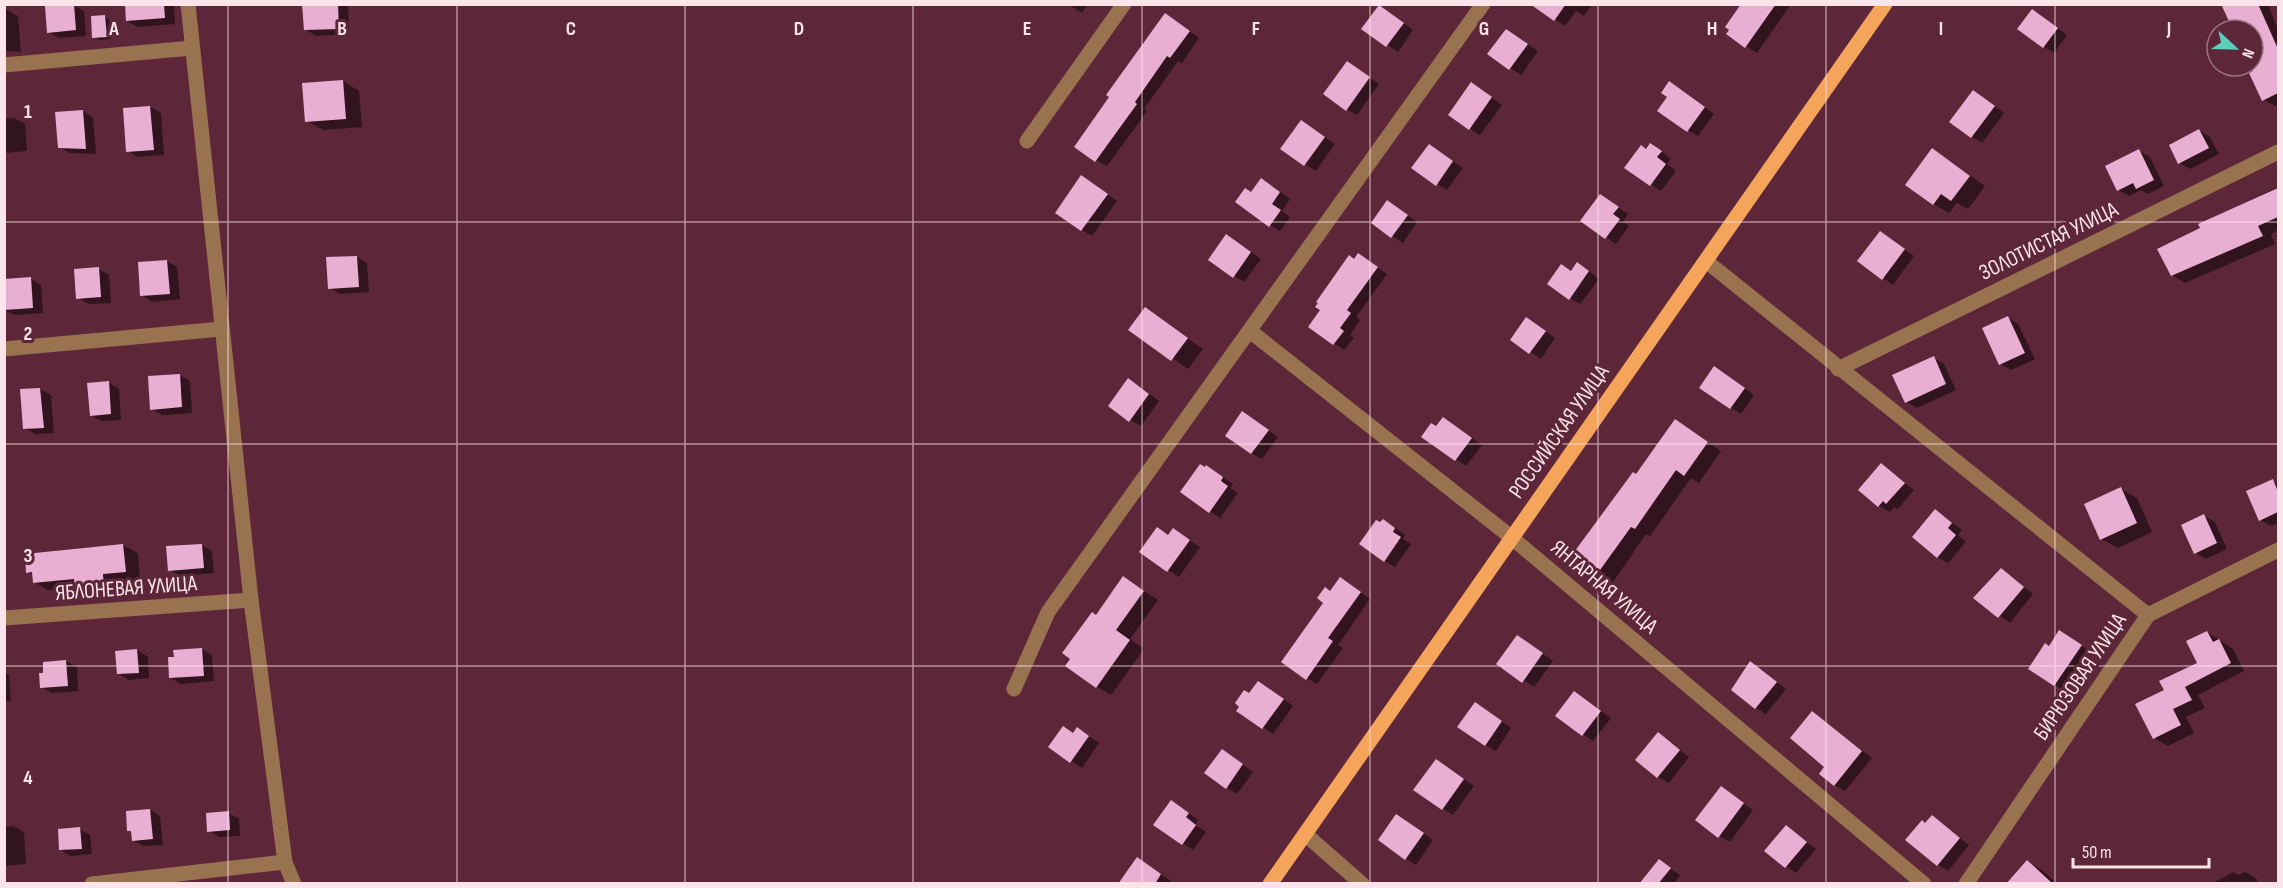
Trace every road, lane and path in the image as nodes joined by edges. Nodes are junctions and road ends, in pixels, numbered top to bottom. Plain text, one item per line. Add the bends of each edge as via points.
1 (188, 4) edge
2 (1124, 4) edge
3 (1483, 4) edge
4 (1885, 4) edge
5 (192, 48) junction
6 (4, 65) edge
7 (1028, 141) dead end
8 (2278, 152) edge
9 (1706, 261) junction
10 (221, 329) junction
11 (1250, 331) junction
12 (4, 349) edge
13 (1838, 369) junction
14 (1511, 537) junction
15 (2278, 550) edge
16 (251, 600) junction
17 (2148, 615) junction
18 (4, 618) edge
19 (1014, 689) dead end
20 (1305, 834) junction
21 (285, 862) junction
22 (92, 884) edge
23 (294, 884) edge
24 (1270, 884) edge
25 (1362, 884) edge
26 (1924, 884) edge
27 (1966, 884) edge

1 - 5 street
2 - 7 street
3 - 11 street
4 - 9 main road, РОССИЙСКАЯ УЛИЦА
5 - 6 street
5 - 10 street
8 - 13 street, ЗОЛОТИСТАЯ УЛИЦА
9 - 13 street
9 - 14 main road, РОССИЙСКАЯ УЛИЦА
10 - 12 street
10 - 16 street
11 - 14 street, ЯНТАРНАЯ УЛИЦА
11 - 19 street via 1048,612
13 - 17 street
14 - 20 main road, РОССИЙСКАЯ УЛИЦА
14 - 26 street, ЯНТАРНАЯ УЛИЦА
15 - 17 street, БИРЮЗОВАЯ УЛИЦА
16 - 18 street, ЯБЛОНЕВАЯ УЛИЦА
16 - 21 street
17 - 27 street, БИРЮЗОВАЯ УЛИЦА
20 - 24 main road, РОССИЙСКАЯ УЛИЦА
20 - 25 street
21 - 22 street
21 - 23 street

